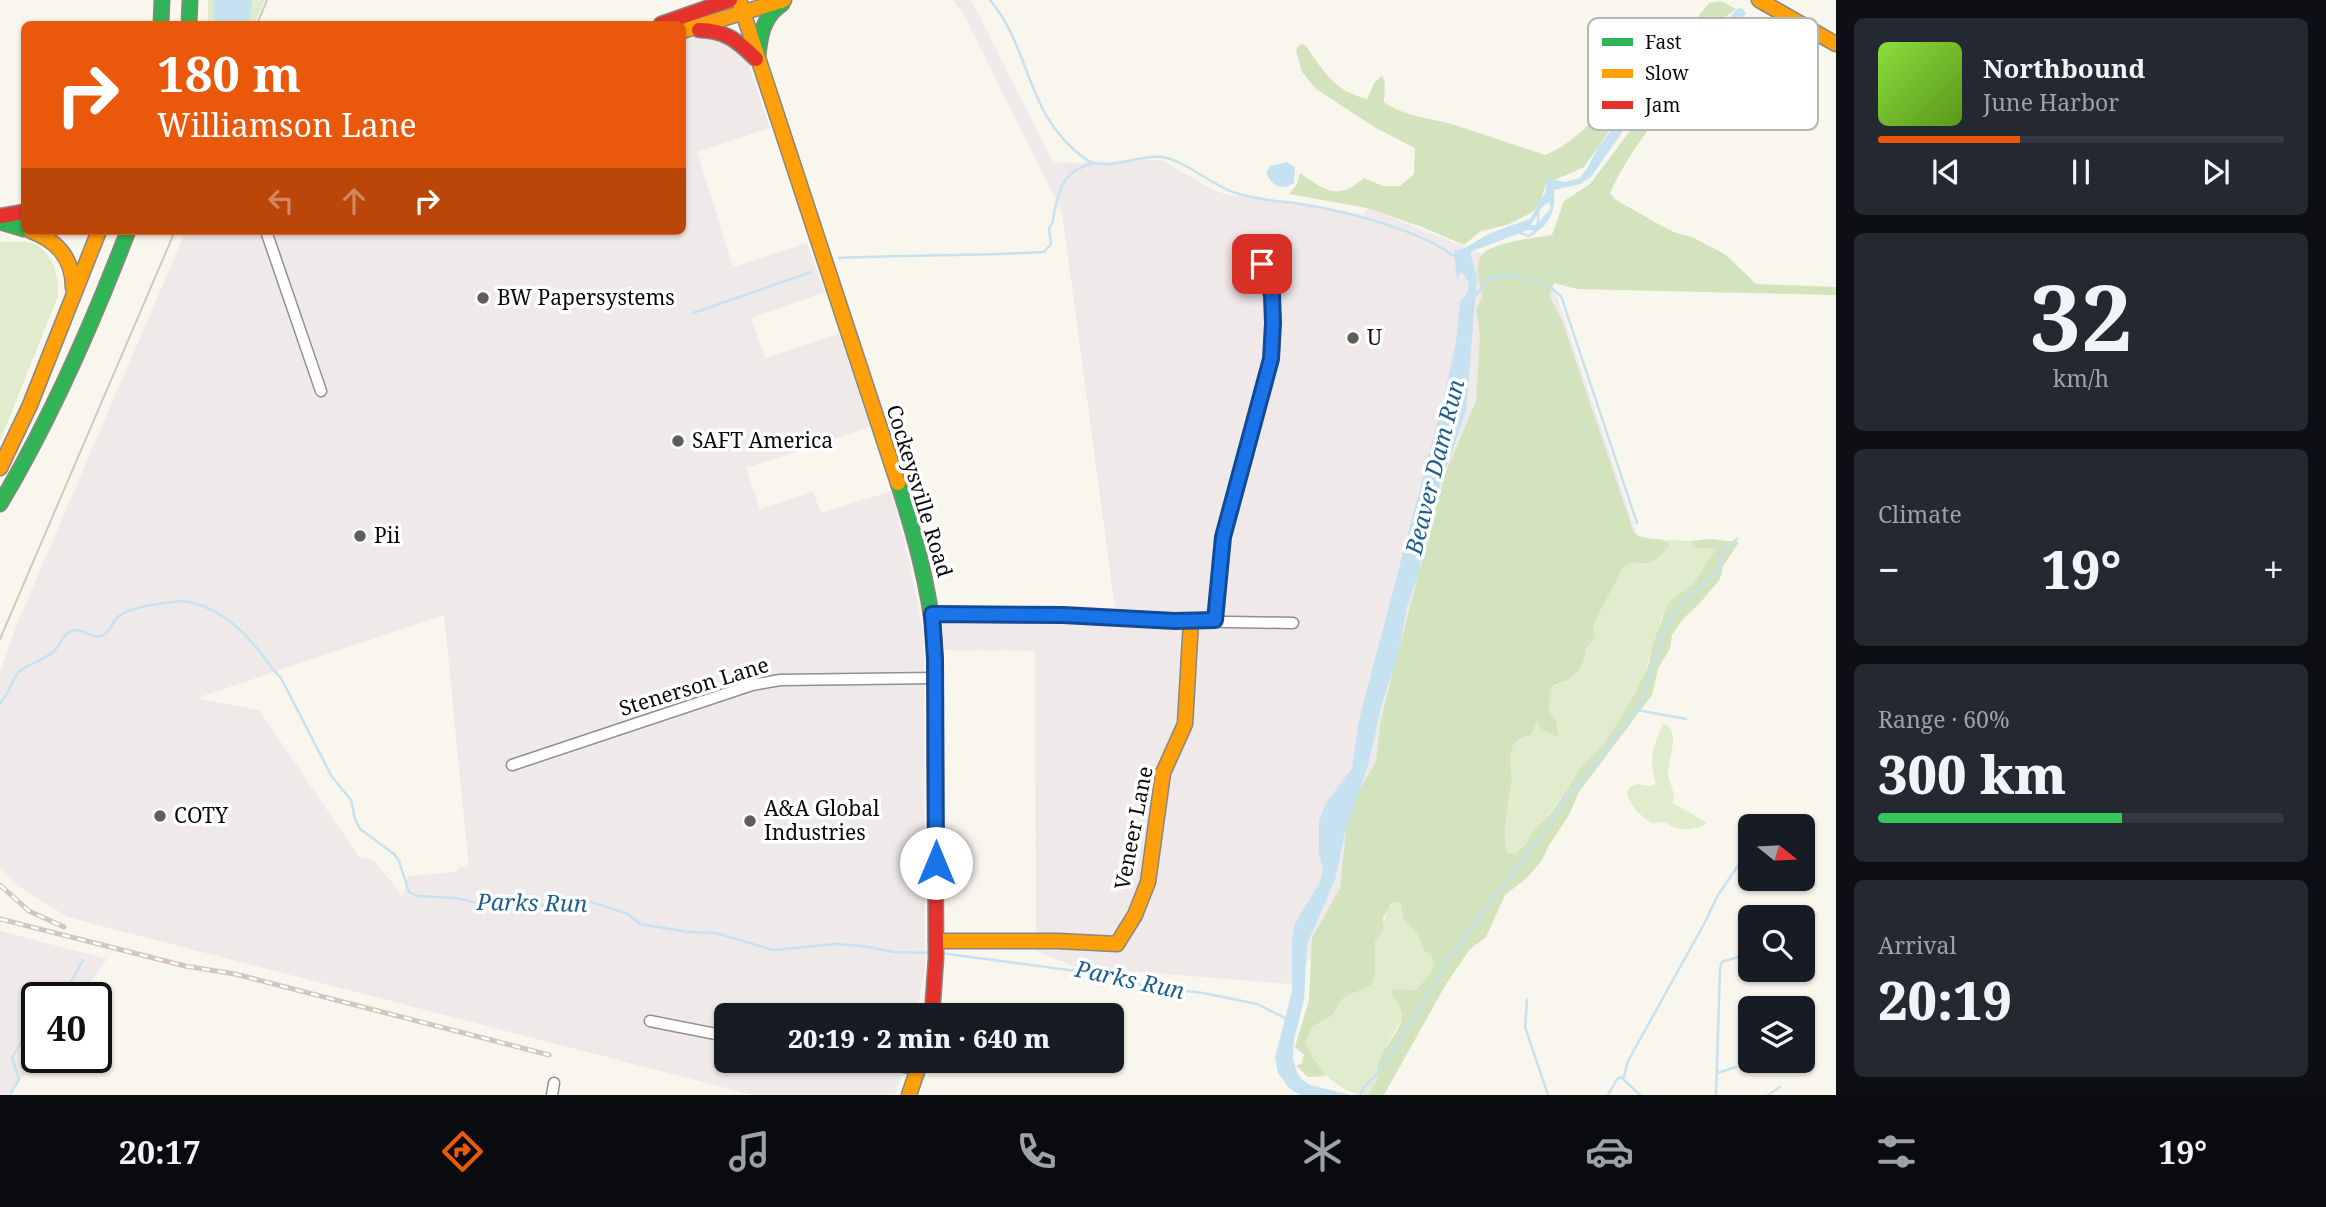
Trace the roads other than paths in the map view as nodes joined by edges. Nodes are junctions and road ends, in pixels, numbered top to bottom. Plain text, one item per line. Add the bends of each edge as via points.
1 (162, 0) edge
2 (190, 0) edge
3 (730, 0) edge
4 (784, 0) edge
5 (790, 0) edge
6 (1759, 0) edge
7 (741, 7) edge
8 (1790, 18) edge
9 (162, 21) edge
10 (189, 21) edge
11 (670, 21) edge
12 (686, 29) edge
13 (686, 30) edge
14 (1818, 34) edge
15 (1836, 44) edge
16 (757, 61) junction
17 (21, 212) edge
18 (0, 216) edge
19 (0, 222) edge
20 (21, 228) edge
21 (40, 235) edge
22 (97, 235) edge
23 (126, 235) edge
24 (268, 235) edge
25 (1262, 264) dead end
26 (71, 302) junction
27 (321, 391) dead end
28 (0, 468) edge
29 (0, 504) edge
30 (932, 614) junction
31 (1215, 620) junction
32 (1191, 621) junction
33 (1293, 623) dead end
34 (935, 678) junction
35 (512, 765) dead end
36 (936, 949) junction
37 (933, 1003) edge
38 (650, 1021) dead end
39 (714, 1034) edge
40 (917, 1073) edge
41 (909, 1095) edge

1 - 9 street
2 - 10 street
3 - 11 street
4 - 7 street
5 - 16 street via 775,8 765,23
6 - 8 street
7 - 12 street
7 - 16 street, Cockeysville Road
13 - 16 street via 724,33
14 - 15 street
16 - 30 street, Cockeysville Road via 903,499
17 - 18 street
19 - 20 street
21 - 26 street via 67,258 74,273
22 - 26 street
23 - 29 street via 65,384
24 - 27 street
25 - 31 street via 1272,295 1271,359 1223,537
26 - 28 street
30 - 32 street
30 - 34 street, Cockeysville Road
31 - 32 street
31 - 33 street
32 - 36 street, Veneer Lane via 1185,724 1164,772 1143,896 1118,944 1058,941
34 - 35 street, Stenerson Lane via 780,680 752,685
34 - 36 street, Cockeysville Road
36 - 37 street, Cockeysville Road
38 - 39 street
40 - 41 street

